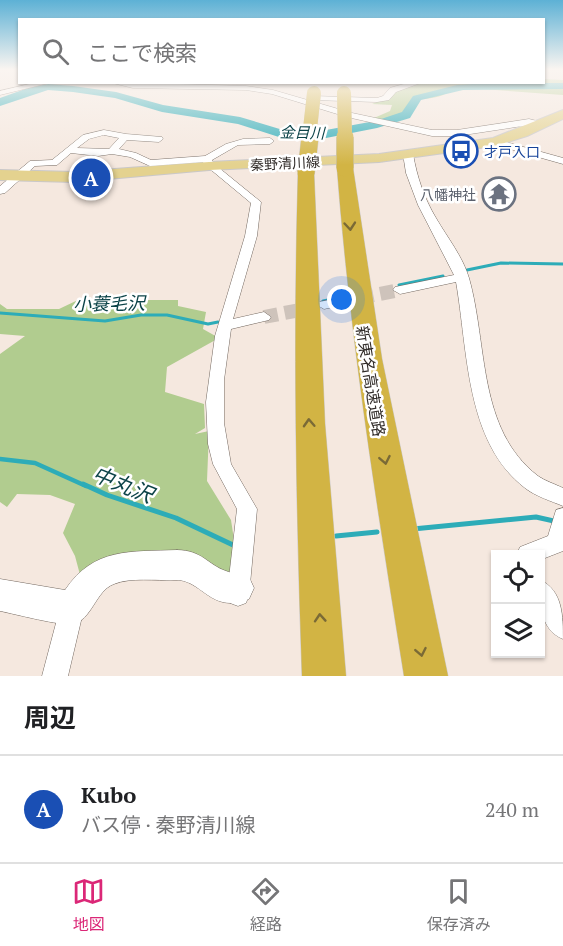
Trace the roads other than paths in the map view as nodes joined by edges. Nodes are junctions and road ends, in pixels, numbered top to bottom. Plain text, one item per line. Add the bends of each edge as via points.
1 (310, 102) edge
2 (314, 102) edge
3 (344, 102) edge
4 (563, 114) edge
5 (541, 123) junction
6 (125, 136) junction
7 (159, 139) dead end
8 (270, 141) dead end
9 (495, 142) junction
10 (68, 150) junction
11 (112, 151) junction
12 (408, 154) junction
13 (563, 161) edge
14 (210, 163) junction
15 (0, 175) edge
16 (18, 175) junction
17 (1, 191) edge
18 (462, 277) junction
19 (400, 290) tunnel mouth
20 (339, 302) tunnel mouth
21 (324, 305) tunnel mouth
22 (264, 317) tunnel mouth
23 (226, 325) junction
24 (563, 497) edge
25 (562, 525) edge
26 (540, 550) edge
27 (238, 592) joint
28 (0, 595) edge
29 (545, 599) edge
30 (72, 608) junction
31 (563, 627) edge
32 (55, 676) edge
33 (324, 676) edge
34 (426, 676) edge

1 - 5 street via 432,133 457,134
33 -> 2 highway, bridge via 308,416 305,271 306,173
3 -> 34 highway, 新東名高速道路, bridge via 345,168 364,340
4 - 5 main road, 秦野清川線
5 - 9 main road, 秦野清川線
6 - 7 street
6 - 10 street via 98,132
6 - 11 street
8 - 14 street via 225,145
9 - 12 main road, 秦野清川線
9 - 13 street
10 - 11 street
10 - 16 street via 54,163 35,162
11 - 14 street via 150,163
12 - 14 main road, 秦野清川線 via 321,162
12 - 18 street via 410,172 425,212
14 - 16 main road, 秦野清川線 via 74,177
14 - 23 street via 256,202
15 - 16 main road, 秦野清川線
16 - 17 street
18 - 19 street
18 - 24 street via 489,426 520,475
20 - 21 street
22 - 23 street
23 - 27 street via 214,388 218,449 223,467 243,496 246,509
25 - 26 street via 557,543
27 - 30 main road via 219,586 187,566 113,568 103,571
28 - 30 main road
29 - 31 street
30 - 32 street

